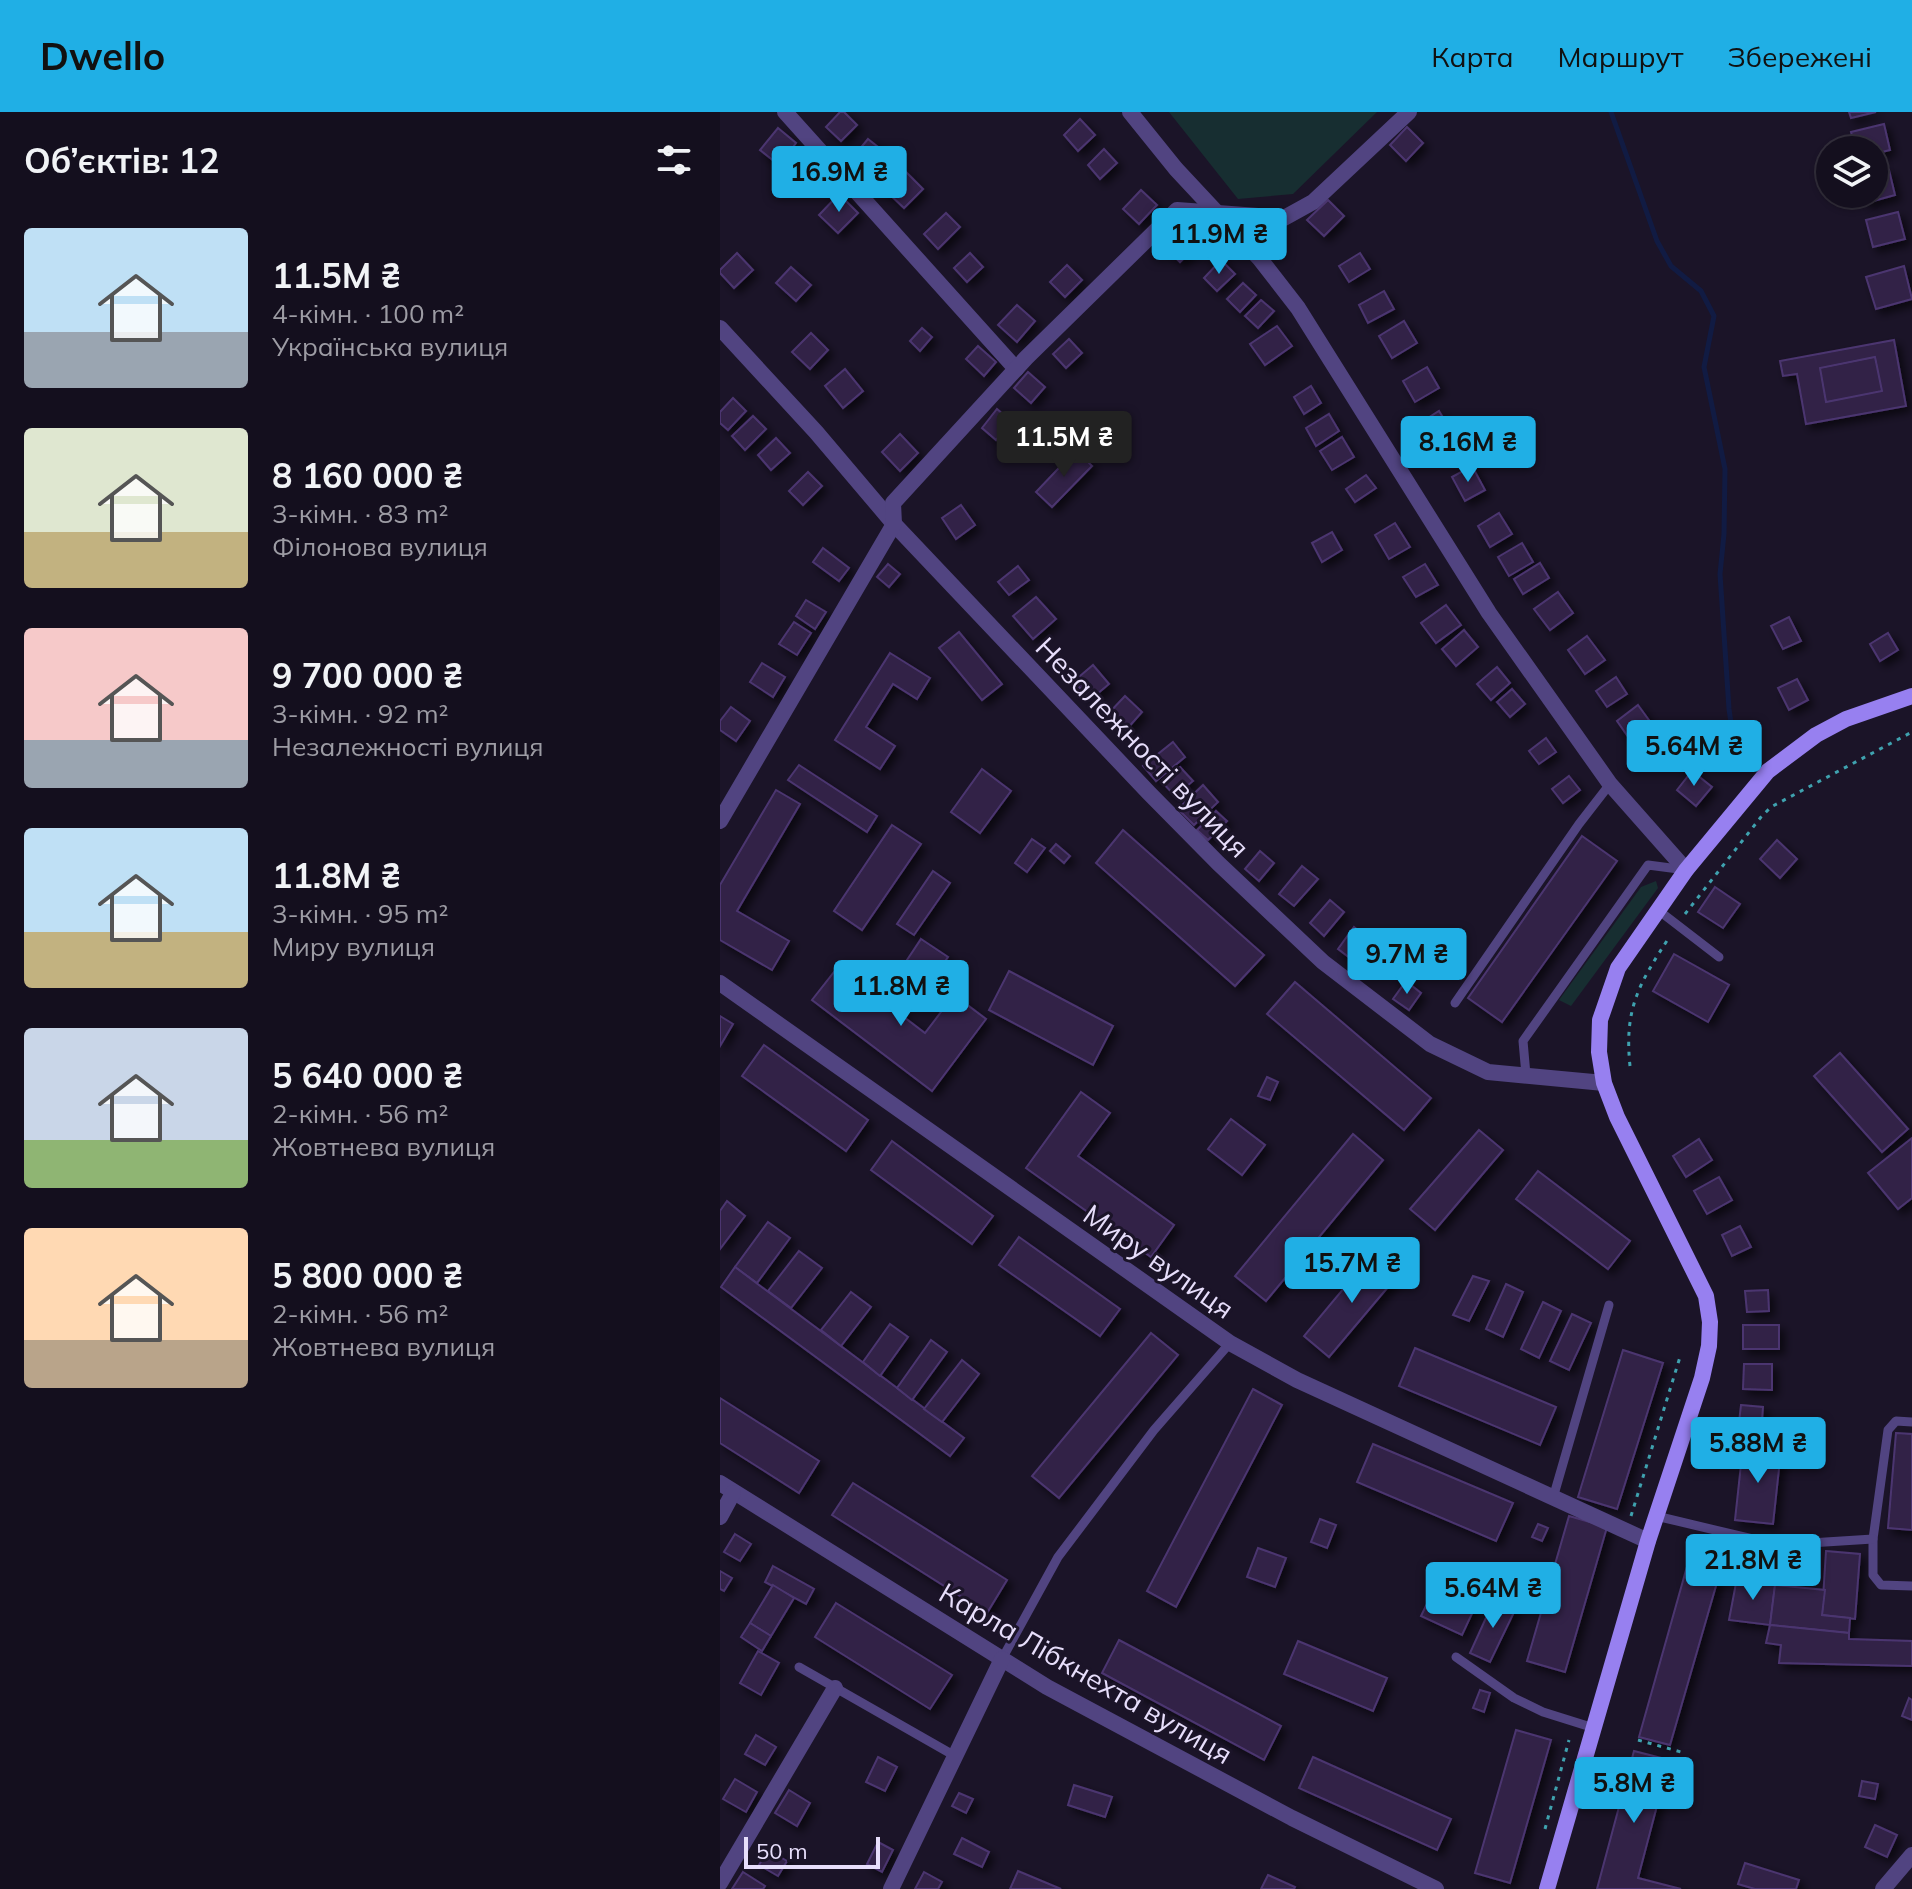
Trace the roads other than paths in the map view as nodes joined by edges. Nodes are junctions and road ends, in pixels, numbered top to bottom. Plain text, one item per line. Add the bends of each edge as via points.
1 (785, 112) edge
2 (1130, 112) edge
3 (1409, 112) edge
4 (1220, 215) junction
5 (720, 328) edge
6 (1016, 369) junction
7 (894, 524) junction
8 (1912, 697) edge
9 (1610, 784) junction
10 (720, 821) edge
11 (1686, 870) junction
12 (1658, 910) junction
13 (1719, 957) dead end
14 (720, 983) edge
15 (1455, 1003) dead end
16 (1526, 1075) junction
17 (1604, 1083) junction
18 (1609, 1305) dead end
19 (1230, 1343) junction
20 (1912, 1422) edge
21 (727, 1488) edge
22 (1553, 1498) junction
23 (1656, 1516) junction
24 (720, 1517) edge
25 (1873, 1539) junction
26 (1648, 1541) junction
27 (1912, 1586) edge
28 (1456, 1657) dead end
29 (1002, 1659) junction
30 (799, 1667) dead end
31 (835, 1688) junction
32 (1594, 1728) junction
33 (955, 1756) junction
34 (1912, 1855) edge
35 (720, 1883) edge
36 (891, 1889) edge
37 (1436, 1889) edge
38 (1547, 1889) edge
39 (1883, 1889) edge

1 - 6 street
2 - 4 street
3 - 4 street via 1313,202 1284,218
4 - 6 street via 1177,210
4 - 9 street via 1298,308 1489,613
5 - 7 street, Незалежності вулиця
6 - 7 street via 893,503
7 - 10 street
7 - 16 street, Незалежності вулиця via 1149,793 1323,962 1430,1044 1488,1072
8 - 11 main road via 1846,719 1791,752 1750,791
9 - 11 street
9 - 15 lane
11 - 12 main road
11 - 16 lane via 1648,865 1523,1041
12 - 13 lane
12 - 17 main road via 1618,968 1600,1020
14 - 19 street, Миру вулиця
16 - 17 street, Незалежності вулиця
17 - 23 main road via 1706,1296 1710,1322 1702,1378
18 - 22 lane
19 - 22 street, Миру вулиця via 1297,1380
19 - 29 lane via 1154,1430 1058,1557
20 - 25 lane via 1896,1421 1888,1430
21 - 24 street
21 - 29 street, Карла Лібкнехта вулиця
22 - 26 street, Миру вулиця
23 - 25 lane via 1778,1545
23 - 26 main road
25 - 27 lane via 1873,1575 1881,1585
26 - 32 main road
28 - 32 lane via 1514,1698
29 - 33 street
29 - 37 street, Карла Лібкнехта вулиця via 1292,1818
30 - 31 lane
31 - 33 lane
31 - 35 street
32 - 38 main road
33 - 36 street
34 - 39 street

